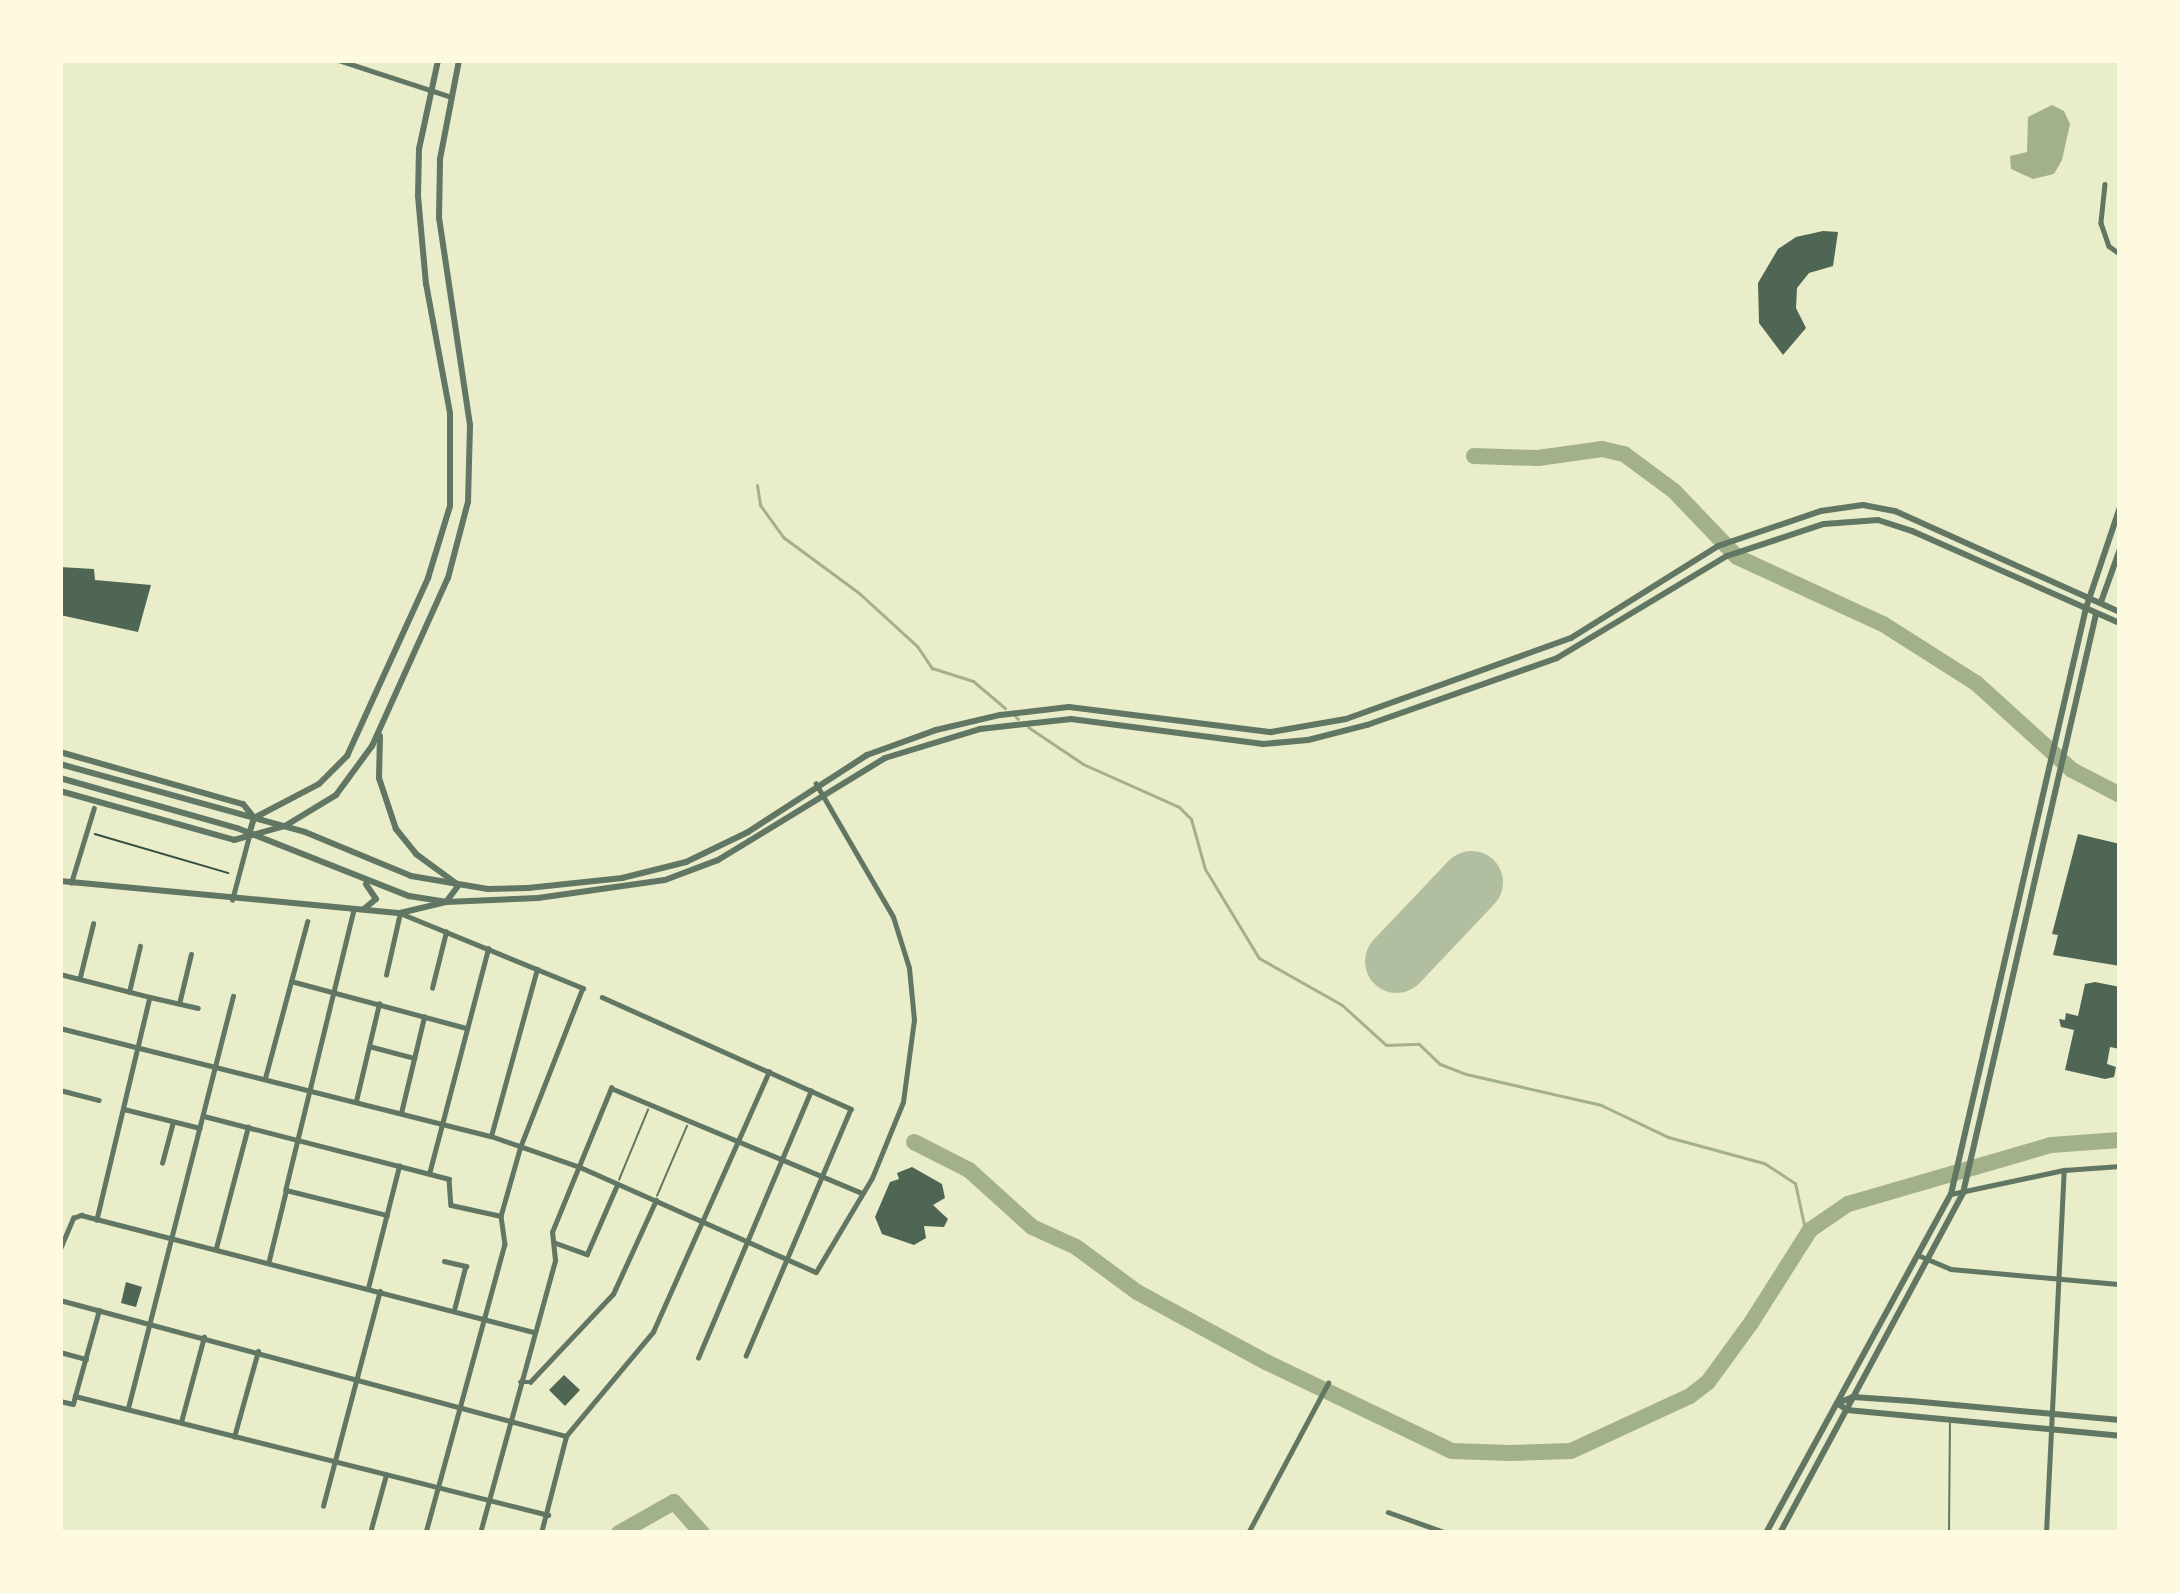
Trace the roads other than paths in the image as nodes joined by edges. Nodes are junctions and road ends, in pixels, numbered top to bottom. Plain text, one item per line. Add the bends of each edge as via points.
1 (338, 60) edge
2 (438, 60) edge
3 (459, 60) edge
4 (430, 91) junction
5 (449, 96) junction
6 (2105, 184) dead end
7 (2120, 254) edge
8 (2120, 507) edge
9 (2120, 549) edge
10 (2089, 597) junction
11 (2100, 603) junction
12 (2086, 608) junction
13 (2120, 612) edge
14 (2096, 613) junction
15 (2120, 623) edge
16 (383, 721) junction
17 (60, 752) edge
18 (60, 764) edge
19 (60, 778) edge
20 (816, 784) junction
21 (60, 790) edge
22 (821, 793) junction
23 (94, 808) dead end
24 (254, 818) junction
25 (285, 826) junction
26 (250, 832) junction
27 (354, 874) junction
28 (60, 881) edge
29 (71, 883) junction
30 (459, 885) junction
31 (232, 900) junction
32 (446, 902) junction
33 (355, 910) junction
34 (400, 914) junction
35 (307, 922) dead end
36 (93, 924) dead end
37 (446, 932) junction
38 (140, 946) dead end
39 (488, 949) junction
40 (191, 954) dead end
41 (537, 969) junction
42 (60, 974) edge
43 (386, 975) dead end
44 (79, 979) junction
45 (291, 981) junction
46 (432, 988) dead end
47 (129, 992) junction
48 (337, 993) junction
49 (233, 996) dead end
50 (150, 997) junction
51 (602, 997) dead end
52 (179, 1004) junction
53 (379, 1004) junction
54 (198, 1008) dead end
55 (424, 1016) junction
56 (60, 1028) edge
57 (467, 1028) junction
58 (369, 1046) junction
59 (139, 1047) junction
60 (414, 1058) junction
61 (216, 1065) junction
62 (769, 1072) junction
63 (265, 1078) junction
64 (60, 1090) edge
65 (312, 1090) junction
66 (811, 1090) junction
67 (99, 1100) dead end
68 (356, 1101) junction
69 (650, 1104) junction
70 (124, 1109) junction
71 (401, 1113) junction
72 (204, 1115) junction
73 (173, 1121) junction
74 (689, 1121) junction
75 (442, 1124) junction
76 (248, 1127) junction
77 (200, 1128) junction
78 (491, 1136) junction
79 (298, 1140) junction
80 (737, 1142) junction
81 (521, 1146) junction
82 (782, 1160) junction
83 (162, 1162) dead end
84 (399, 1166) junction
85 (2120, 1166) edge
86 (580, 1167) junction
87 (2064, 1170) junction
88 (429, 1174) junction
89 (823, 1177) junction
90 (618, 1184) junction
91 (286, 1190) junction
92 (862, 1193) junction
93 (1963, 1193) junction
94 (1951, 1194) junction
95 (656, 1200) junction
96 (386, 1215) junction
97 (501, 1216) junction
98 (97, 1220) junction
99 (702, 1221) junction
100 (173, 1239) junction
101 (747, 1241) junction
102 (556, 1243) junction
103 (61, 1245) edge
104 (216, 1248) junction
105 (1918, 1256) junction
106 (788, 1259) junction
107 (444, 1261) dead end
108 (268, 1262) junction
109 (1927, 1262) junction
110 (2063, 1280) junction
111 (2120, 1284) edge
112 (368, 1288) junction
113 (380, 1291) junction
114 (60, 1300) edge
115 (100, 1310) junction
116 (454, 1311) junction
117 (484, 1319) junction
118 (152, 1323) junction
119 (534, 1332) junction
120 (204, 1337) junction
121 (258, 1351) junction
122 (60, 1352) edge
123 (746, 1356) dead end
124 (698, 1358) dead end
125 (86, 1359) junction
126 (357, 1378) junction
127 (520, 1382) junction
128 (1328, 1383) dead end
129 (75, 1396) junction
130 (1853, 1397) junction
131 (60, 1401) edge
132 (1837, 1403) junction
133 (460, 1407) junction
134 (128, 1408) junction
135 (1847, 1411) junction
136 (2052, 1414) junction
137 (510, 1420) junction
138 (1950, 1420) junction
139 (2120, 1420) edge
140 (182, 1422) junction
141 (2051, 1430) junction
142 (566, 1436) junction
143 (2120, 1436) edge
144 (234, 1437) junction
145 (334, 1461) junction
146 (386, 1475) junction
147 (438, 1490) junction
148 (488, 1503) junction
149 (322, 1506) dead end
150 (1388, 1512) dead end
151 (548, 1515) junction
152 (371, 1529) dead end
153 (426, 1533) edge
154 (480, 1533) edge
155 (541, 1533) edge
156 (1248, 1533) edge
157 (1447, 1533) edge
158 (1766, 1533) edge
159 (1780, 1533) edge
160 (1948, 1533) edge
161 (2046, 1533) edge

1 - 4 street
2 - 4 street
3 - 5 street
4 - 5 street
4 - 24 street via 419,149 419,224 449,413 449,506 428,578 346,756 299,798
5 - 16 street via 439,218 470,425 468,502 448,578
6 - 7 street via 2101,223
8 - 10 street
9 - 11 street
10 - 11 street
10 - 12 street
10 - 20 street via 1895,511 1821,511 1718,546 1571,638 1346,719 1227,730 1131,711 1027,710 899,742
11 - 13 street
11 - 14 street
12 - 14 street
12 - 22 street via 1877,520 1824,524 1727,556 1557,658 1328,736 1238,743 1071,719 1005,725 885,758
12 - 94 street
14 - 15 street
14 - 93 street
16 - 25 street via 349,783
16 - 30 street via 377,758 388,812 416,854
17 - 24 street via 243,804
18 - 24 street
19 - 26 street
20 - 22 street
20 - 30 street via 733,841 658,872 528,888
21 - 26 street via 234,840
22 - 32 street via 745,848 665,880
22 - 92 street via 893,917 914,1003 907,1090
23 - 29 street
24 - 25 street
24 - 26 street
25 - 26 street
25 - 30 street via 411,876
26 - 27 street
26 - 31 street
27 - 32 street
27 - 33 street via 376,899
28 - 29 street
29 - 31 street
30 - 32 street
31 - 33 street
32 - 34 street
33 - 34 street
33 - 48 street
34 - 37 street
34 - 43 street
35 - 45 street
36 - 44 street
37 - 39 street
37 - 46 street
38 - 47 street
39 - 41 street
39 - 57 street
40 - 52 street
41 - 78 street
41 - 81 street via 583,988
42 - 44 street
44 - 47 street
45 - 48 street
45 - 63 street
47 - 50 street
48 - 53 street
48 - 65 street
49 - 61 street
50 - 52 street
50 - 59 street
51 - 62 street
52 - 54 street
53 - 55 street
53 - 58 street
55 - 57 street
55 - 60 street
56 - 59 street
57 - 75 street
58 - 60 street
58 - 68 street
59 - 61 street
59 - 70 street
60 - 71 street
61 - 63 street
61 - 72 street
62 - 66 street
62 - 80 street
63 - 65 street
64 - 67 street
65 - 68 street
65 - 79 street
66 - 82 street
66 - 89 street via 851,1108
68 - 71 street
69 - 74 street
69 - 86 street via 611,1088
69 - 90 lane
70 - 73 street
70 - 98 street
71 - 75 street
72 - 76 street
72 - 77 street
73 - 77 street
73 - 83 street
74 - 80 street
74 - 95 lane
75 - 78 street
75 - 88 street
76 - 79 street
76 - 104 street
77 - 100 street
78 - 81 street
79 - 84 street
79 - 91 street
80 - 82 street
80 - 99 street
81 - 86 street
81 - 97 street
82 - 89 street
82 - 101 street
84 - 88 street
84 - 96 street
85 - 87 street
86 - 90 street
86 - 102 street via 551,1232
87 - 93 street
87 - 110 street
88 - 97 street via 449,1179 451,1205
89 - 92 street
89 - 106 street
90 - 95 street
90 - 102 street via 587,1254
91 - 96 street
91 - 108 street
92 - 106 street via 816,1272
93 - 94 street
93 - 109 street
94 - 105 street
95 - 99 street
95 - 127 street via 613,1294 530,1382
96 - 112 street
97 - 117 street via 506,1244
98 - 100 street
98 - 103 street via 73,1218
99 - 101 street
99 - 142 street via 653,1332
100 - 104 street
100 - 118 street
101 - 106 street
101 - 124 street
102 - 119 street
104 - 108 street
105 - 109 street
105 - 132 street
106 - 123 street
107 - 116 street via 466,1266
108 - 112 street
109 - 110 street
109 - 130 street
110 - 111 street
110 - 136 street
112 - 113 street
113 - 116 street
113 - 126 street
114 - 115 street
115 - 118 street
115 - 125 street
116 - 117 street
117 - 119 street
117 - 133 street
118 - 120 street
118 - 134 street
119 - 127 street
120 - 121 street
120 - 140 street
121 - 126 street
121 - 144 street
122 - 125 street
125 - 129 street
126 - 133 street
126 - 145 street
127 - 137 street
128 - 156 street
129 - 131 street via 73,1404
129 - 134 street
130 - 132 street
130 - 135 street
130 - 136 street
132 - 135 street
132 - 158 street
133 - 137 street
133 - 147 street
134 - 140 street
135 - 138 street
135 - 159 street
136 - 139 street
136 - 141 street
137 - 142 street
137 - 148 street
138 - 141 street
138 - 160 lane
140 - 144 street
141 - 143 street
141 - 161 street
142 - 151 street
144 - 145 street
145 - 146 street
145 - 149 street
146 - 147 street
146 - 152 street
147 - 148 street
147 - 153 street
148 - 151 street
148 - 154 street
150 - 157 street
151 - 155 street

